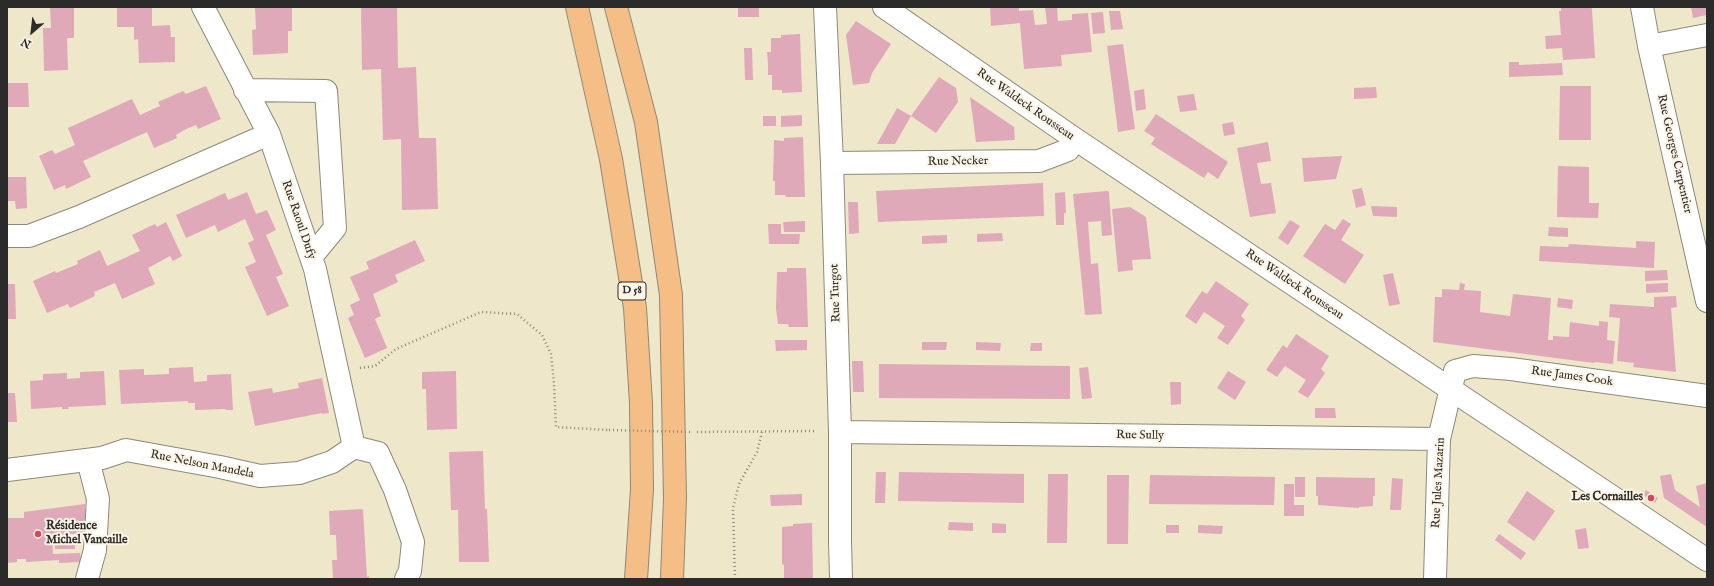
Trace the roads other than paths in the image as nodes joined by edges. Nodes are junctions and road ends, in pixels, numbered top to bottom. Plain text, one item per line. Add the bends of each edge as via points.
1 (202, 7) edge
2 (577, 7) edge
3 (616, 7) edge
4 (825, 7) edge
5 (884, 7) edge
6 (1642, 7) edge
7 (1707, 35) edge
8 (1649, 46) junction
9 (246, 90) junction
10 (269, 134) junction
11 (1075, 139) junction
12 (832, 163) junction
13 (7, 236) edge
14 (311, 257) junction
15 (1707, 300) edge
16 (1450, 389) junction
17 (1707, 396) edge
18 (840, 432) junction
19 (1439, 439) junction
20 (354, 447) junction
21 (88, 460) junction
22 (7, 470) edge
23 (1707, 560) edge
24 (87, 579) edge
25 (406, 579) edge
26 (636, 579) edge
27 (672, 579) edge
28 (841, 579) edge
29 (1435, 579) edge

1 - 9 street, Rue Raoul Dufy
2 - 26 highway, D 58 via 611,159 635,308 641,403 642,489
3 - 27 highway via 646,122 671,295 675,498
4 - 12 street, Rue Turgot
5 - 11 street, Rue Waldeck Rousseau
6 - 8 street, Rue Georges Carpentier
7 - 8 street
8 - 15 street, Rue Georges Carpentier
9 - 10 street, Rue Raoul Dufy
9 - 14 street via 326,91 335,228
10 - 13 street via 79,218 30,236
10 - 14 street, Rue Raoul Dufy
11 - 12 street, Rue Necker via 1068,150 1039,161
11 - 16 street, Rue Waldeck Rousseau
12 - 18 street, Rue Turgot
14 - 20 street, Rue Raoul Dufy
16 - 17 street, Rue James Cook via 1455,371 1473,366
16 - 19 street, Rue Jules Mazarin
16 - 23 street, Rue Waldeck Rousseau
18 - 19 street, Rue Sully
18 - 28 street, Rue Turgot
19 - 29 street, Rue Jules Mazarin
20 - 21 street, Rue Nelson Mandela via 332,462 299,473 260,476 126,450
20 - 25 street via 378,453 395,490 413,542 410,571
21 - 22 street, Rue Nelson Mandela
21 - 24 street via 98,499 95,550

